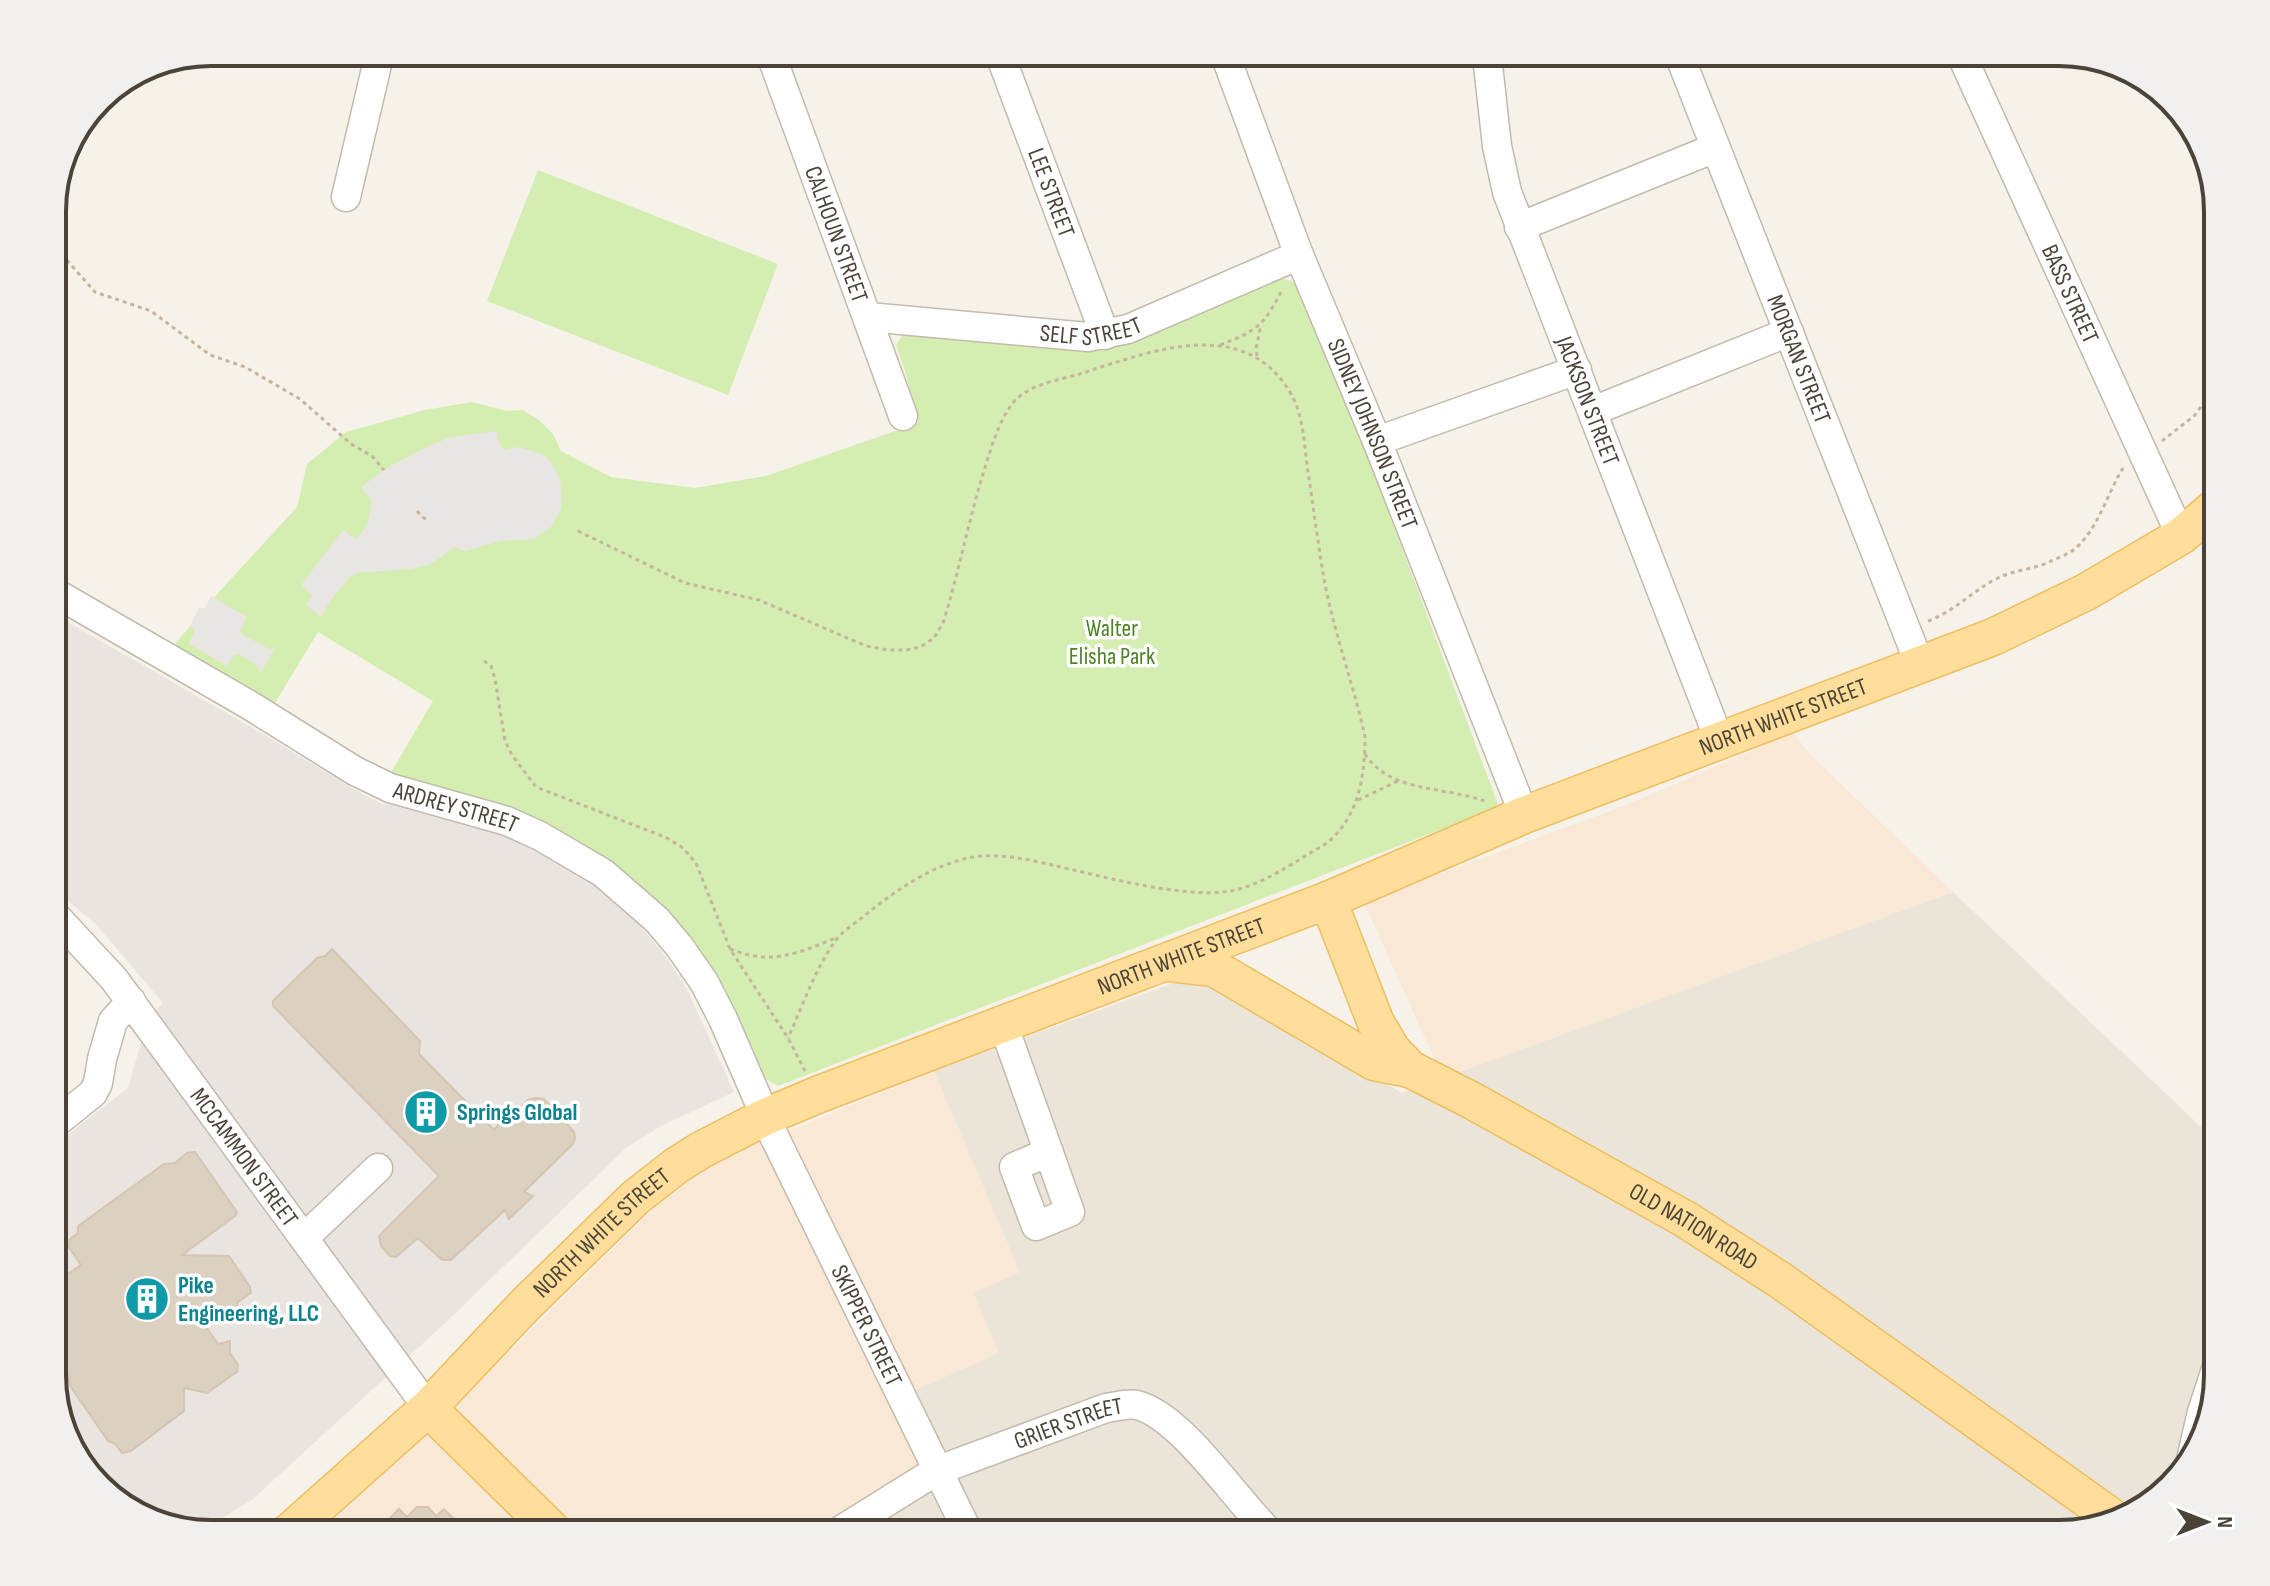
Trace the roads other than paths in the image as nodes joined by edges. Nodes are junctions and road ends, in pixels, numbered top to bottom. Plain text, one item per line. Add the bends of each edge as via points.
1 (377, 66) edge
2 (775, 66) edge
3 (1004, 66) edge
4 (1229, 66) edge
5 (1488, 66) edge
6 (1683, 66) edge
7 (1966, 66) edge
8 (1715, 148) junction
9 (346, 197) dead end
10 (1519, 227) junction
11 (1299, 255) junction
12 (868, 317) junction
13 (1789, 332) junction
14 (1105, 335) junction
15 (1577, 370) junction
16 (1593, 411) junction
17 (903, 416) dead end
18 (1377, 441) junction
19 (2204, 517) edge
20 (2181, 536) junction
21 (66, 599) edge
22 (1920, 665) junction
23 (1720, 742) junction
24 (1524, 815) junction
25 (1328, 900) junction
26 (66, 927) edge
27 (1163, 963) junction
28 (131, 1001) junction
29 (1003, 1024) junction
30 (1410, 1069) junction
31 (66, 1115) edge
32 (765, 1117) junction
33 (1049, 1152) dead end
34 (378, 1168) dead end
35 (304, 1238) junction
36 (428, 1408) junction
37 (936, 1471) junction
38 (2105, 1512) edge
39 (309, 1520) edge
40 (542, 1520) edge
41 (857, 1520) edge
42 (962, 1520) edge
43 (1256, 1520) edge

1 - 9 street
2 - 12 street, CALHOUN STREET
3 - 14 street, LEE STREET
4 - 11 street, SIDNEY JOHNSON STREET
5 - 10 street, JACKSON STREET via 1497,146
6 - 8 street, MORGAN STREET
7 - 20 street, BASS STREET
8 - 10 street
8 - 13 street, MORGAN STREET
10 - 15 street, JACKSON STREET
11 - 14 street, SELF STREET
11 - 18 street, SIDNEY JOHNSON STREET
12 - 14 street, SELF STREET
12 - 17 street, CALHOUN STREET
13 - 16 street
13 - 22 street, MORGAN STREET
15 - 16 street, JACKSON STREET
15 - 18 street
16 - 23 street, JACKSON STREET
18 - 24 street, SIDNEY JOHNSON STREET
19 - 20 main road, NORTH WHITE STREET
20 - 22 main road, NORTH WHITE STREET via 2086,592
21 - 32 street, ARDREY STREET via 378,782 507,821 603,873 657,920 704,982
22 - 23 main road, NORTH WHITE STREET
23 - 24 main road, NORTH WHITE STREET
24 - 25 main road, NORTH WHITE STREET
25 - 27 main road, NORTH WHITE STREET
25 - 30 main road, OLD NATION ROAD via 1376,1023
26 - 28 street, MCCAMMON STREET
27 - 29 main road, NORTH WHITE STREET
27 - 30 main road via 1214,968 1374,1062
28 - 31 street via 113,1021 93,1093
28 - 35 street, MCCAMMON STREET
29 - 32 main road, NORTH WHITE STREET
29 - 33 street
30 - 38 main road, OLD NATION ROAD via 1709,1234
32 - 36 main road, NORTH WHITE STREET via 677,1165 636,1197
32 - 37 street, SKIPPER STREET
34 - 35 street
35 - 36 street, MCCAMMON STREET
36 - 39 main road, NORTH WHITE STREET
36 - 40 main road
37 - 41 street, GRIER STREET
37 - 42 street, SKIPPER STREET
37 - 43 street, GRIER STREET via 1106,1408 1134,1404 1179,1430

